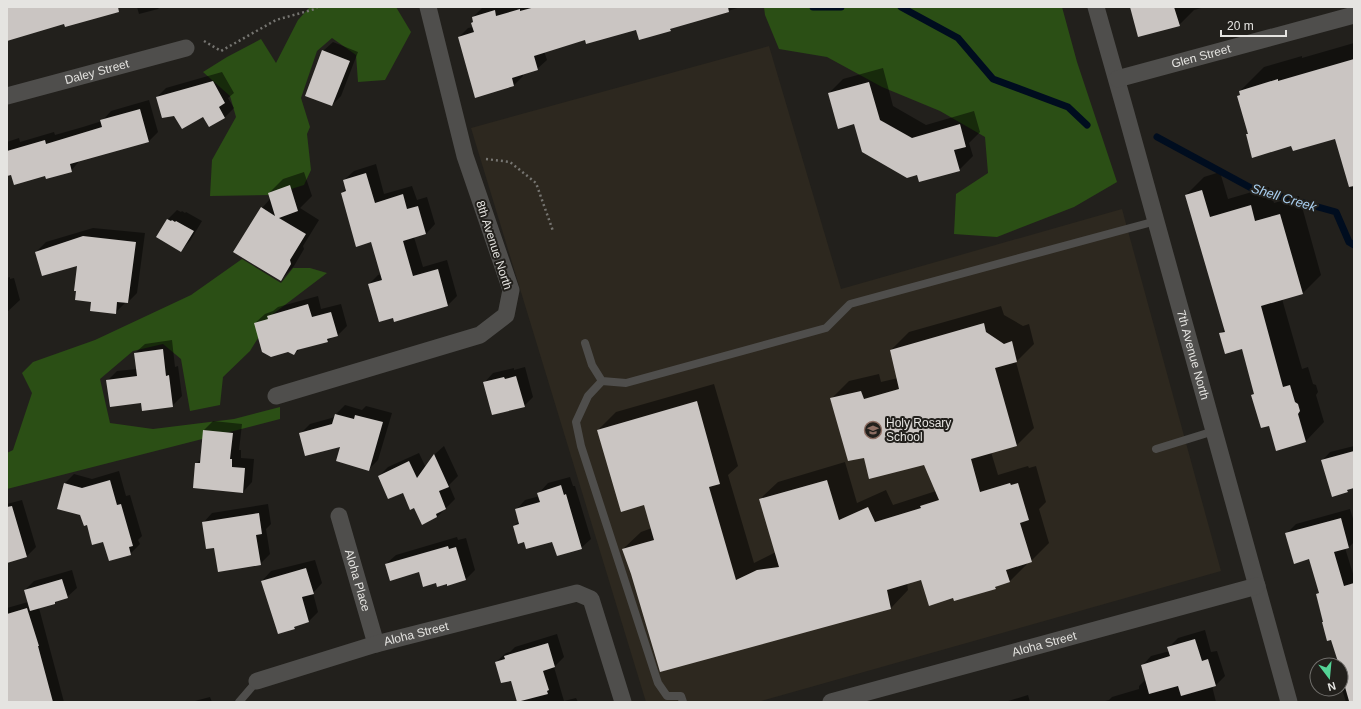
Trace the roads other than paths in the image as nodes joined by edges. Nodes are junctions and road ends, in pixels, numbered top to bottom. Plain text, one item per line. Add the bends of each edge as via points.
1 (428, 7) edge
2 (1096, 7) edge
3 (1354, 15) edge
4 (186, 48) dead end
5 (1117, 79) junction
6 (7, 96) edge
7 (1156, 221) junction
8 (585, 343) dead end
9 (602, 381) junction
10 (276, 396) dead end
11 (1214, 431) junction
12 (1156, 449) dead end
13 (339, 516) dead end
14 (1257, 586) junction
15 (376, 644) junction
16 (257, 681) joint
17 (239, 702) edge
18 (623, 702) edge
19 (683, 702) edge
20 (831, 702) edge
21 (1289, 702) edge

1 - 10 street, 8th Avenue North via 465,156 511,290 506,315 480,335
2 - 5 street, 7th Avenue North
3 - 5 street, Glen Street
4 - 6 street, Daley Street
5 - 7 street, 7th Avenue North
7 - 9 lane via 850,304 826,328 626,383
7 - 11 street, 7th Avenue North
8 - 9 lane via 592,365
9 - 19 lane via 588,396 576,422 580,446 658,683 667,696 681,696
11 - 12 lane
11 - 14 street, 7th Avenue North
13 - 15 street, Aloha Place
14 - 20 street, Aloha Street
14 - 21 street, 7th Avenue North
15 - 16 street, Aloha Street
15 - 18 street, Aloha Street via 577,593 591,599
16 - 17 lane

